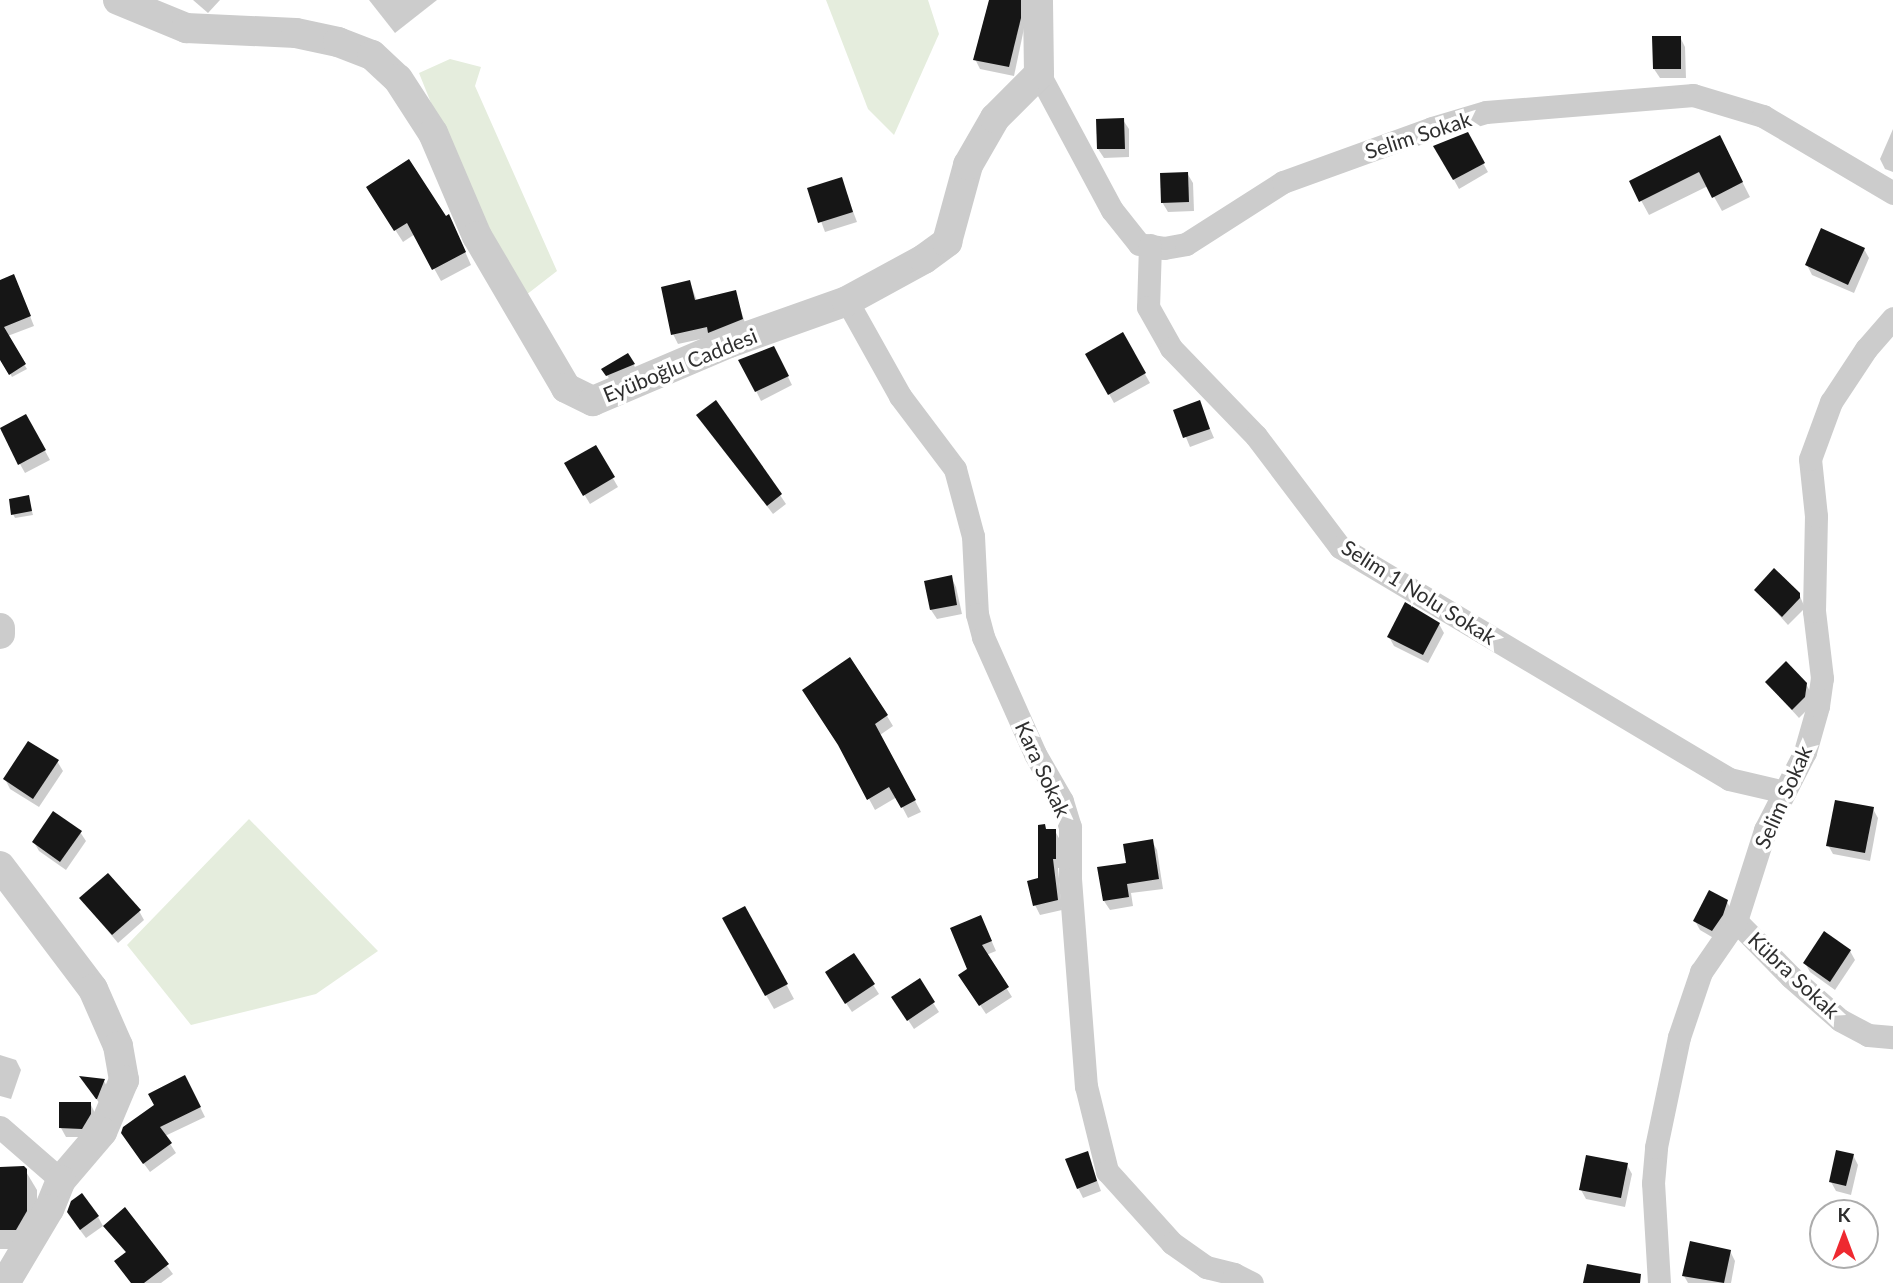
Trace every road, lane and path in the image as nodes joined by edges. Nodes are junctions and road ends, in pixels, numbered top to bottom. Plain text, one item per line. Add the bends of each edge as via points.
1 (118, 0) edge
2 (1038, 0) edge
3 (1039, 74) junction
4 (1893, 194) edge
5 (1150, 246) junction
6 (847, 301) junction
7 (1893, 318) edge
8 (0, 628) edge
9 (0, 634) edge
10 (1785, 792) junction
11 (0, 866) edge
12 (1736, 922) junction
13 (1893, 1037) edge
14 (0, 1127) edge
15 (61, 1180) junction
16 (5, 1283) edge
17 (1252, 1283) edge
18 (1658, 1283) edge

1 - 6 street, Eyüboğlu Caddesi via 186,28 296,33 372,55 398,79 433,133 477,236 566,387 593,401 729,343
2 - 3 street
3 - 5 street via 1112,211 1139,244
3 - 6 street, Eyüboğlu Caddesi via 995,118 968,165 947,242 924,260
4 - 5 street, Selim Sokak via 1763,116 1693,95 1546,106 1432,128 1283,182 1186,244
5 - 10 street, Selim 1 Nolu Sokak via 1148,307 1171,348 1256,436 1340,547 1729,779
6 - 17 street, Kara Sokak via 901,396 955,469 973,536 977,614 983,637 1070,827 1086,1086 1107,1171 1172,1243 1206,1267
7 - 10 street, Selim Sokak via 1831,401 1810,459 1816,516 1814,611 1822,678 1805,752
8 - 9 street
10 - 12 street, Selim Sokak via 1765,830
11 - 15 street via 93,989 118,1046 124,1080 102,1132
12 - 13 street, Kübra Sokak via 1840,1020 1867,1035
12 - 18 street, Selim Sokak via 1701,972 1679,1037 1656,1147 1653,1183
14 - 15 street
15 - 16 street

